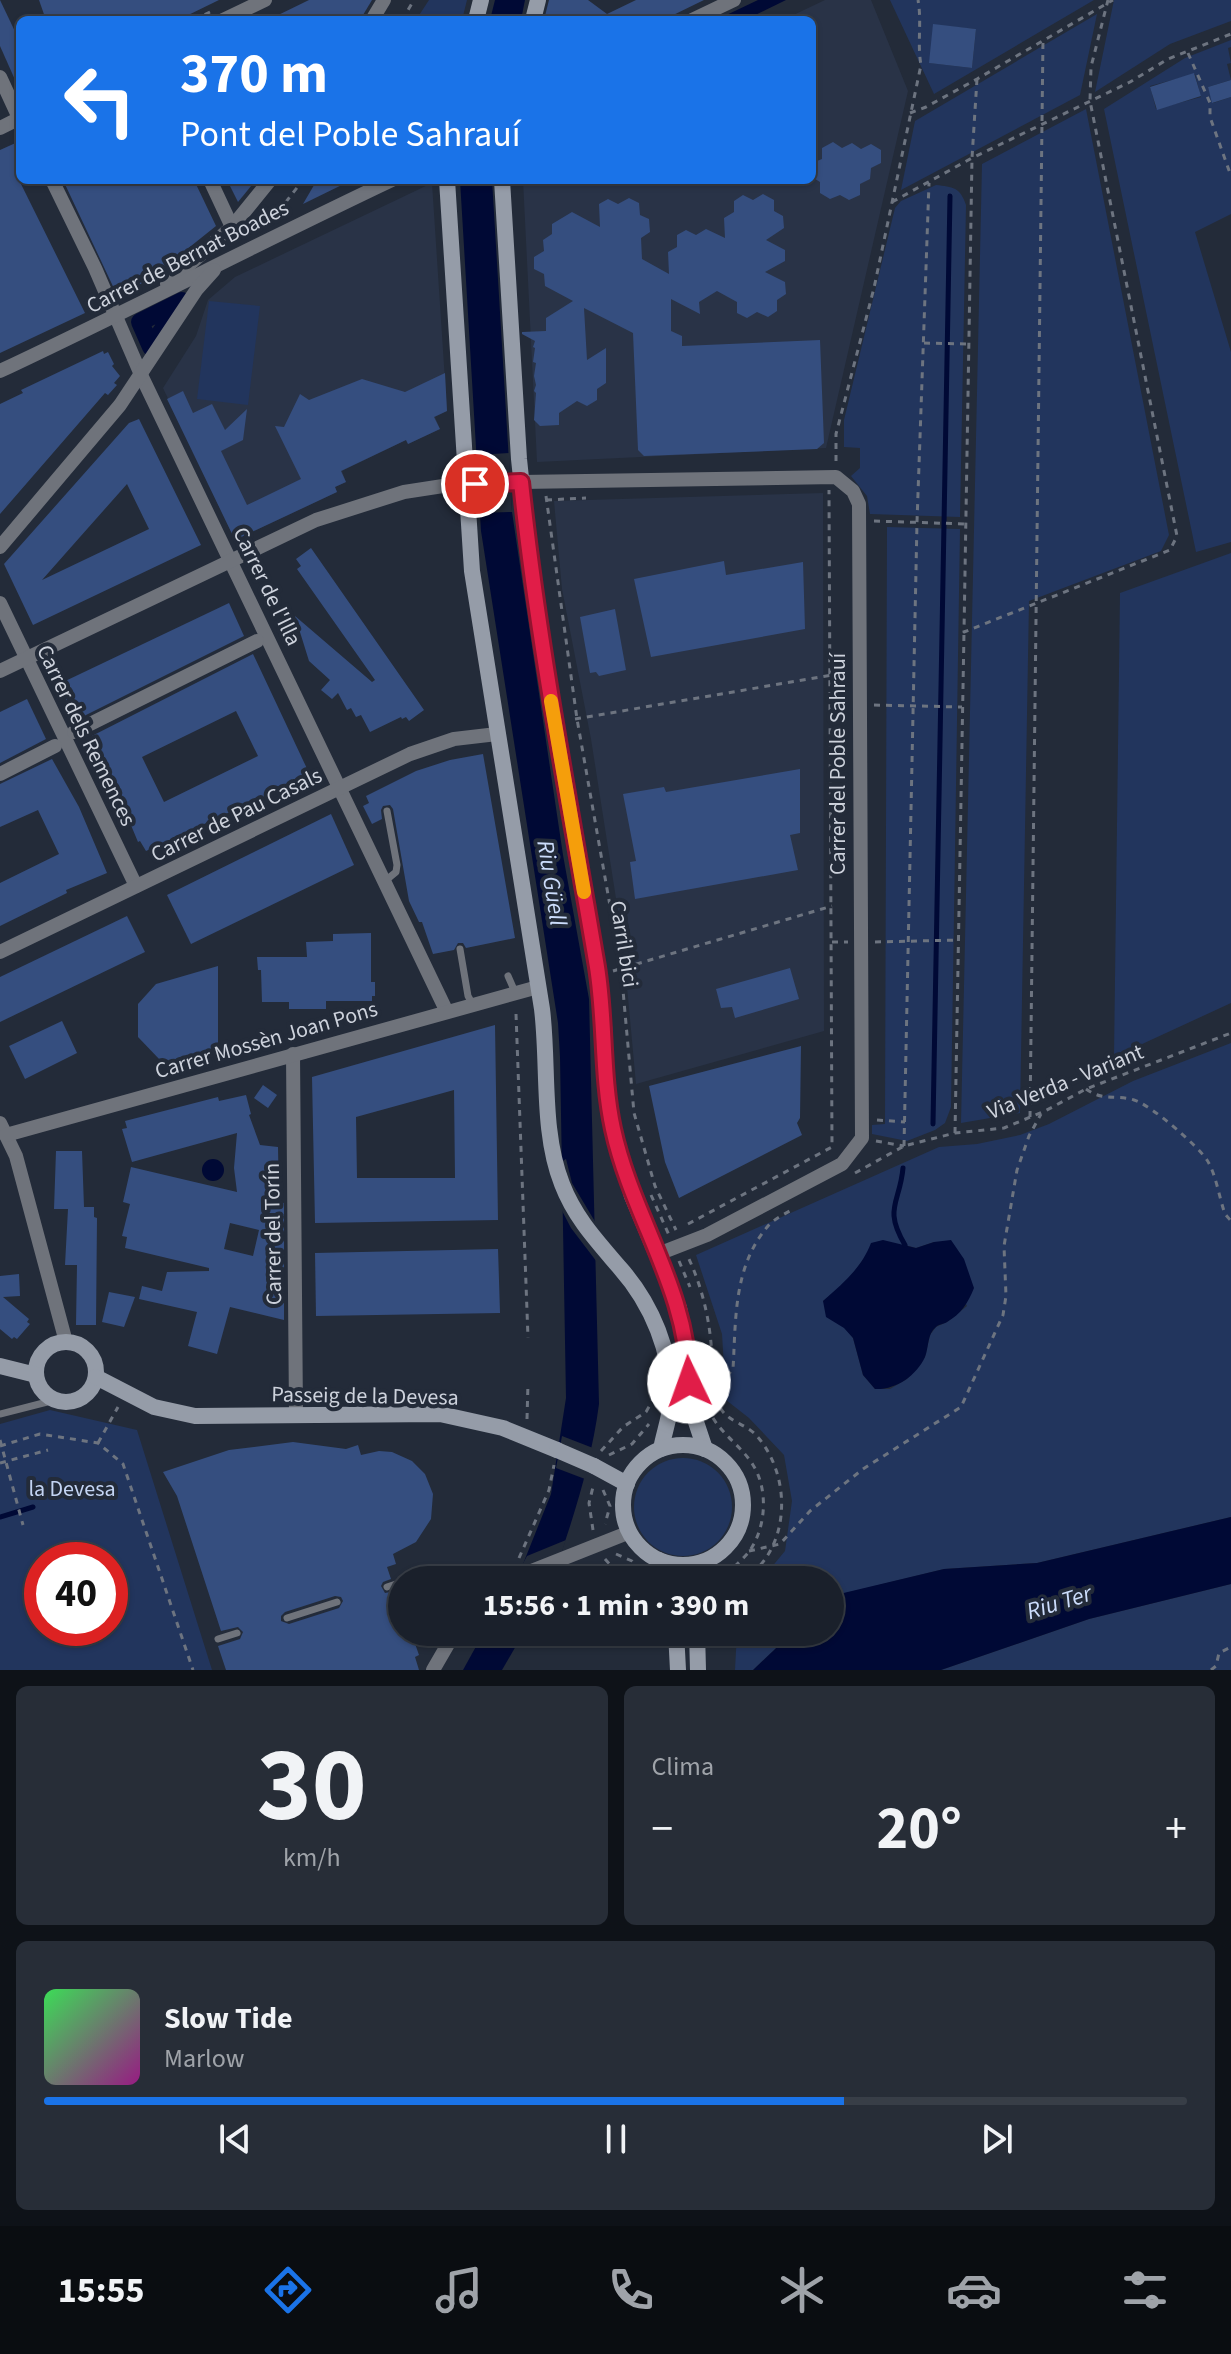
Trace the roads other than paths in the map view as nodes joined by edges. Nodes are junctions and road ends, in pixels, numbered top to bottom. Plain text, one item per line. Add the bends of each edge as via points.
1 (265, 0) edge
2 (734, 0) edge
3 (231, 16) edge
4 (700, 16) edge
5 (0, 77) edge
6 (16, 110) edge
7 (54, 184) edge
8 (212, 184) edge
9 (267, 184) edge
10 (384, 184) edge
11 (447, 184) edge
12 (502, 184) edge
13 (232, 227) junction
14 (222, 261) junction
15 (148, 300) junction
16 (116, 317) junction
17 (0, 371) edge
18 (141, 374) junction
19 (470, 485) junction
20 (519, 488) junction
21 (0, 547) edge
22 (231, 560) junction
23 (0, 603) edge
24 (257, 641) dead end
25 (26, 659) junction
26 (0, 671) edge
27 (74, 732) dead end
28 (497, 734) junction
29 (55, 746) dead end
30 (0, 774) edge
31 (341, 788) junction
32 (387, 811) dead end
33 (385, 881) junction
34 (136, 886) junction
35 (460, 949) dead end
36 (0, 952) edge
37 (508, 976) dead end
38 (538, 987) junction
39 (515, 992) junction
40 (472, 1003) junction
41 (446, 1010) junction
42 (293, 1054) junction
43 (3, 1129) edge
44 (671, 1249) junction
45 (66, 1342) junction
46 (0, 1366) edge
47 (36, 1375) junction
48 (96, 1377) junction
49 (55, 1400) junction
50 (0, 1414) edge
51 (296, 1414) junction
52 (661, 1449) junction
53 (705, 1449) junction
54 (627, 1484) junction
55 (630, 1532) junction
56 (659, 1560) junction
57 (707, 1560) junction
58 (539, 1566) edge
59 (661, 1566) edge
60 (706, 1566) edge
61 (337, 1602) dead end
62 (287, 1618) dead end
63 (237, 1633) dead end
64 (218, 1639) dead end
65 (447, 1646) edge
66 (677, 1646) edge
67 (697, 1646) edge
68 (433, 1670) edge
69 (678, 1670) edge
70 (698, 1670) edge

1 - 3 street
2 - 4 street
5 - 6 street
7 - 16 street, Carrer de l'Illa
8 - 13 street
9 - 13 street
10 - 14 street, Carrer de Bernat Boades
11 - 19 street
12 - 20 street
13 - 15 street
14 - 15 street, Carrer de Bernat Boades
14 - 18 street via 197,289
15 - 16 street, Carrer de Bernat Boades
16 - 17 street, Carrer de Bernat Boades
16 - 18 street, Carrer de l'Illa
18 - 21 street
18 - 22 street, Carrer de l'Illa
19 - 20 street
19 - 22 street via 404,492 346,508
19 - 28 street via 472,571
20 - 44 street via 596,962 612,1126 632,1196
20 - 44 street, Carrer del Poble Sahrauí via 833,483 853,491 859,504 862,1138 842,1164
22 - 25 street
22 - 31 street, Carrer de l'Illa
23 - 25 street, Carrer dels Remences
24 - 27 street
25 - 26 street
25 - 34 street, Carrer dels Remences
28 - 31 street, Carrer de Pau Casals via 432,745
28 - 38 street
29 - 30 street
31 - 33 street, Carrer de l'Illa
31 - 34 street, Carrer de Pau Casals
32 - 33 lane via 397,865
33 - 41 street, Carrer de l'Illa
34 - 36 street, Carrer de Pau Casals
35 - 40 lane
37 - 39 lane
38 - 39 street, Carrer Mossèn Joan Pons
38 - 52 street via 556,1166 575,1212 642,1298 663,1345 671,1400
39 - 40 street, Carrer Mossèn Joan Pons
40 - 41 street, Carrer Mossèn Joan Pons
41 - 42 street, Carrer Mossèn Joan Pons
42 - 43 street, Carrer Mossèn Joan Pons
42 - 51 street, Carrer del Torín
43 - 45 street via 16,1156
44 - 53 street via 690,1404
45 - 47 street via 44,1352
45 - 48 street via 87,1350
46 - 47 street
47 - 49 street
48 - 49 street via 80,1400
48 - 51 street, Passeig de la Devesa via 154,1407 195,1416
49 - 50 lane
51 - 54 street, Passeig de la Devesa, bridge via 451,1416 503,1428
52 - 53 street
52 - 54 street via 640,1463
53 - 57 street via 732,1471 742,1507 729,1543
54 - 55 street via 624,1509
55 - 56 street
55 - 58 street
56 - 57 street via 683,1566
56 - 59 street
57 - 60 street
61 - 62 lane
63 - 64 lane
65 - 68 street
66 - 69 street
67 - 70 street

